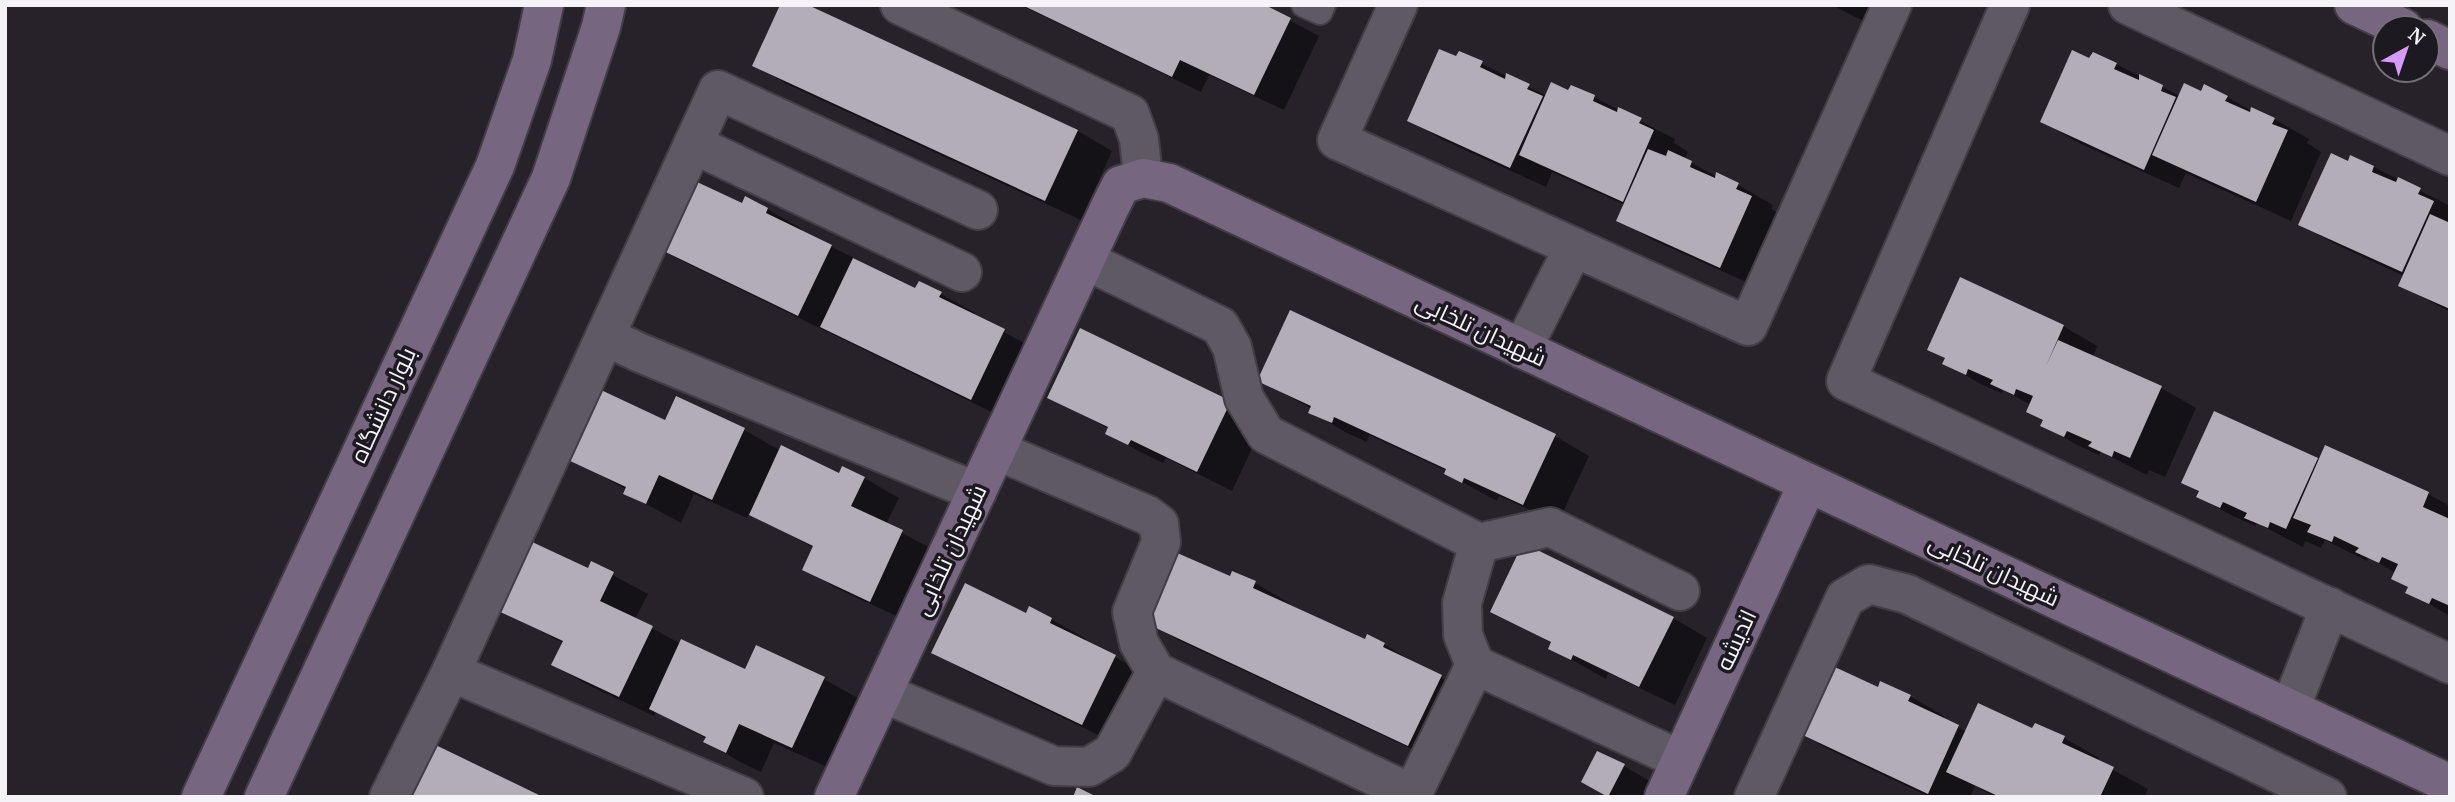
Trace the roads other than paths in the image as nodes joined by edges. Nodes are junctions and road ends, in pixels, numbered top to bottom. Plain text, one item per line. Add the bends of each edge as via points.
1 (544, 5) edge
2 (606, 5) edge
3 (900, 5) edge
4 (1304, 5) edge
5 (1323, 5) edge
6 (1398, 5) edge
7 (1892, 5) edge
8 (2010, 5) edge
9 (2128, 5) edge
10 (2354, 5) edge
11 (2373, 14) edge
12 (693, 144) junction
13 (2450, 156) edge
14 (1143, 178) junction
15 (978, 210) dead end
16 (1574, 247) junction
17 (1085, 260) junction
18 (962, 272) dead end
19 (605, 336) junction
20 (1522, 349) junction
21 (996, 450) junction
22 (1808, 483) junction
23 (977, 492) junction
24 (1479, 543) junction
25 (1680, 591) dead end
26 (2330, 607) junction
27 (2450, 664) edge
28 (1475, 665) junction
29 (451, 672) junction
30 (1156, 672) junction
31 (883, 693) junction
32 (2290, 709) junction
33 (1681, 760) junction
34 (2450, 784) edge
35 (1411, 795) edge
36 (201, 797) edge
37 (264, 797) edge
38 (389, 797) edge
39 (744, 797) edge
40 (834, 797) edge
41 (1664, 797) edge
42 (1754, 797) edge
43 (2327, 797) edge

1 - 36 street, بلوار دانشگاه via 532,60 495,166
2 - 37 street via 551,178
3 - 14 street via 1130,114 1139,139
4 - 5 lane via 1320,12
6 - 16 street via 1337,140
7 - 16 street via 1748,326
8 - 26 street via 1846,381
9 - 13 street
10 - 11 street
12 - 15 street via 718,90
12 - 18 street
12 - 19 street
14 - 17 street, شهیدان تلخابی via 1121,185
14 - 20 street, شهیدان تلخابی via 1169,183
16 - 20 street
17 - 21 street, شهیدان تلخابی
17 - 24 street via 1220,326 1233,347 1244,398 1266,434
19 - 23 street
19 - 29 street
20 - 22 street, شهیدان تلخابی
21 - 23 street, شهیدان تلخابی
21 - 30 street via 1159,524 1161,542 1132,612 1139,643
22 - 32 street, شهیدان تلخابی
22 - 33 street, انديشه
23 - 31 street, شهیدان تلخابی
24 - 25 street via 1550,527
24 - 28 street via 1462,603 1463,635
26 - 27 street
26 - 32 street
28 - 33 street
28 - 35 street
29 - 38 street
29 - 39 street
30 - 31 street via 1112,753 1089,767 1054,766
30 - 35 street
31 - 40 street, شهیدان تلخابی
32 - 34 street, شهیدان تلخابی
33 - 41 street, انديشه
42 - 43 street via 1845,598 1868,584 1908,594

